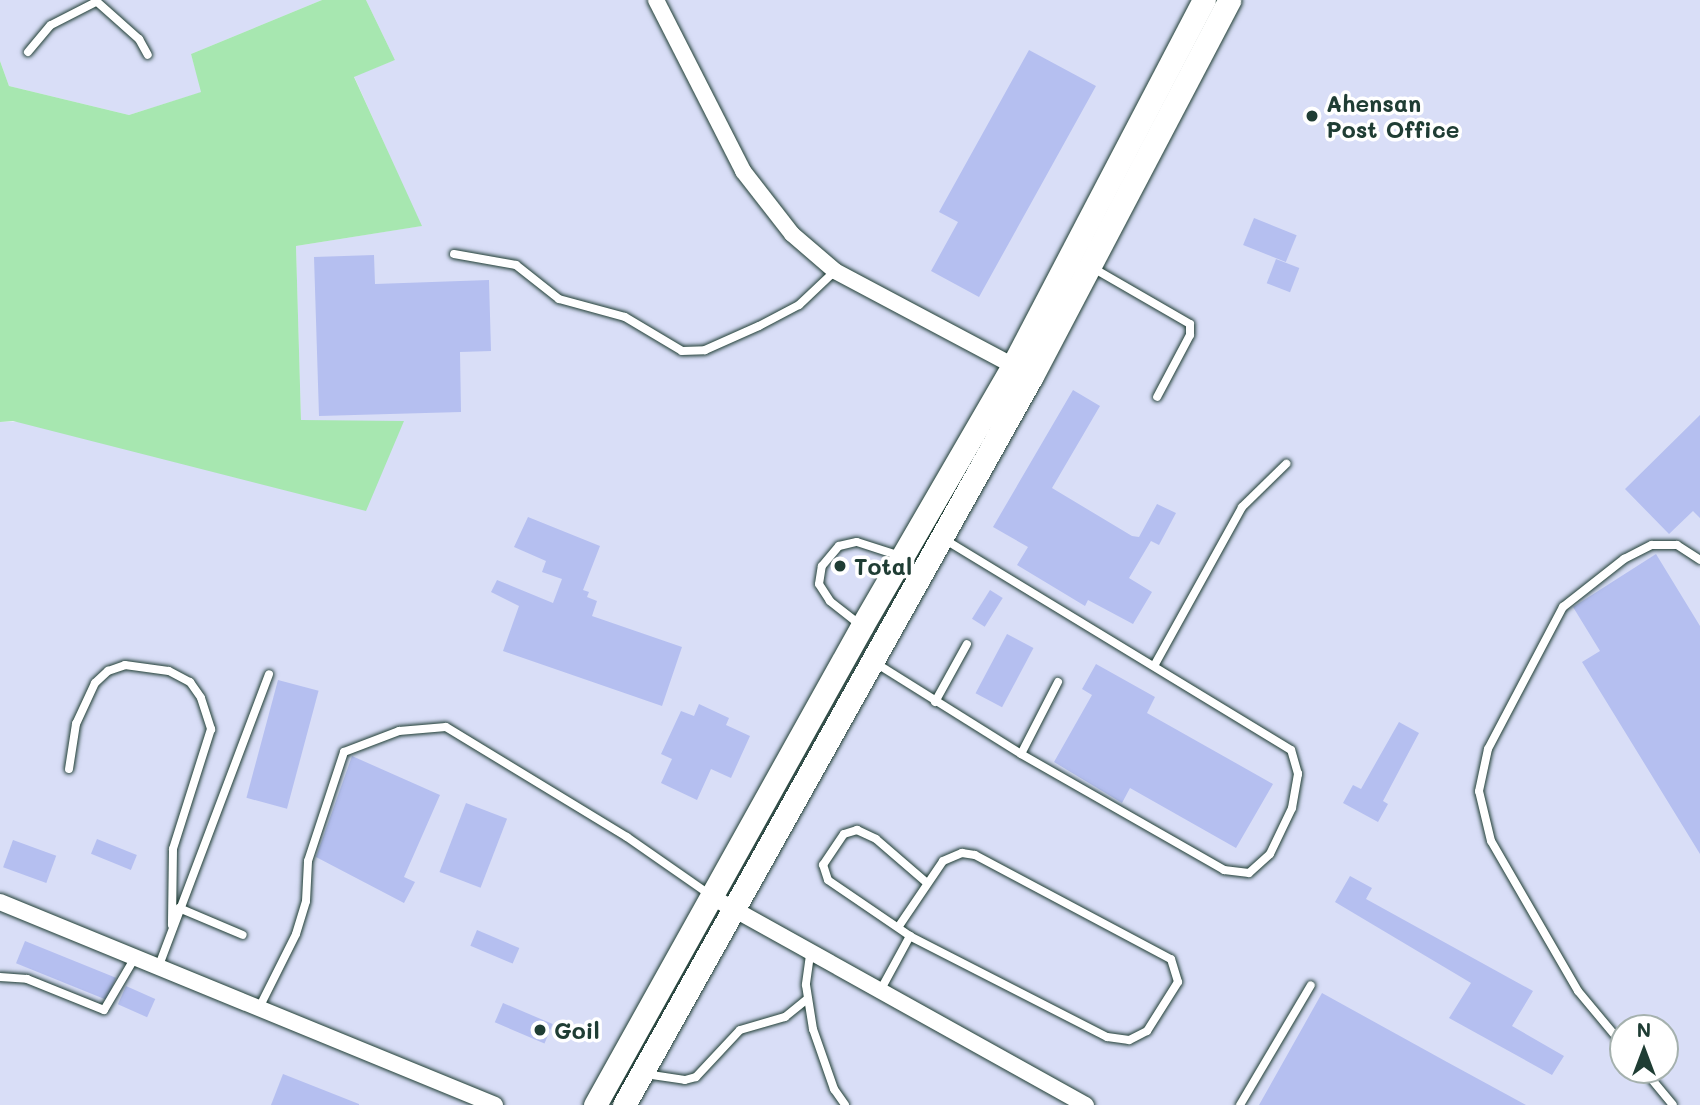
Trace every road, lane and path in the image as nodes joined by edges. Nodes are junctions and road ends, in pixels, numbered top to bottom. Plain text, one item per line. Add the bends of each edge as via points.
1 (656, 0) edge
2 (1204, 0) edge
3 (1229, 0) edge
4 (95, 1) edge
5 (28, 52) dead end
6 (148, 55) dead end
7 (454, 254) dead end
8 (1090, 266) junction
9 (835, 271) junction
10 (1023, 371) junction
11 (1157, 397) dead end
12 (1286, 464) dead end
13 (941, 537) junction
14 (903, 557) junction
15 (1700, 560) edge
16 (862, 626) junction
17 (967, 644) dead end
18 (872, 660) junction
19 (1153, 666) junction
20 (269, 674) dead end
21 (1058, 682) dead end
22 (935, 702) junction
23 (1021, 754) junction
24 (69, 769) dead end
25 (927, 883) junction
26 (712, 897) junction
27 (0, 902) edge
28 (179, 908) junction
29 (732, 909) junction
30 (172, 925) junction
31 (900, 926) junction
32 (243, 935) dead end
33 (910, 936) junction
34 (810, 955) junction
35 (134, 958) junction
36 (158, 968) junction
37 (0, 977) edge
38 (1311, 985) dead end
39 (880, 991) junction
40 (807, 999) junction
41 (260, 1006) junction
42 (1609, 1028) edge
43 (641, 1073) junction
44 (1655, 1084) edge
45 (495, 1105) edge
46 (595, 1105) edge
47 (624, 1105) edge
48 (845, 1105) edge
49 (1086, 1105) edge
50 (1240, 1105) edge
51 (1673, 1105) edge

1 - 9 street via 743,171 792,234
2 - 10 main road
3 - 8 main road
4 - 5 lane via 51,26
4 - 6 lane via 139,39
7 - 9 lane via 516,265 559,299 625,317 682,351 705,350 760,326 799,305
8 - 10 main road
8 - 11 lane via 1190,324 1190,335
9 - 10 street
10 - 13 main road
10 - 14 main road
12 - 19 lane via 1242,507
13 - 18 main road
13 - 19 lane
14 - 16 main road
14 - 16 lane via 857,542 839,546 822,566 819,584
15 - 42 lane via 1677,545 1652,545 1623,559 1563,607 1488,749 1479,790 1491,841 1578,991
16 - 26 main road
17 - 22 lane
18 - 22 lane
18 - 29 main road
19 - 23 lane via 1291,750 1298,774 1292,808 1269,854 1249,873 1224,870
20 - 28 lane
21 - 23 lane
22 - 23 lane
24 - 30 lane via 76,724 94,683 108,671 124,665 169,671 190,682 201,698 211,729 173,849
25 - 31 lane
25 - 31 lane via 876,839 857,830 844,834 823,865 828,880
25 - 33 lane via 943,860 962,853 975,855 1171,959 1178,982 1153,1026 1138,1037 1121,1040
26 - 29 street
26 - 41 lane via 627,837 446,727 410,729 344,752 308,861 306,901 296,934
26 - 46 main road
27 - 35 street
28 - 30 lane
28 - 32 lane
29 - 34 street
29 - 43 main road
30 - 36 lane
31 - 33 lane
33 - 39 lane
34 - 39 street
34 - 40 lane
35 - 36 street
35 - 37 lane via 104,1010 27,979
36 - 41 street
38 - 50 lane
39 - 49 street
40 - 43 lane via 785,1017 740,1030 696,1077 685,1080
40 - 48 lane via 823,1061
41 - 45 street
43 - 47 main road
44 - 51 lane

